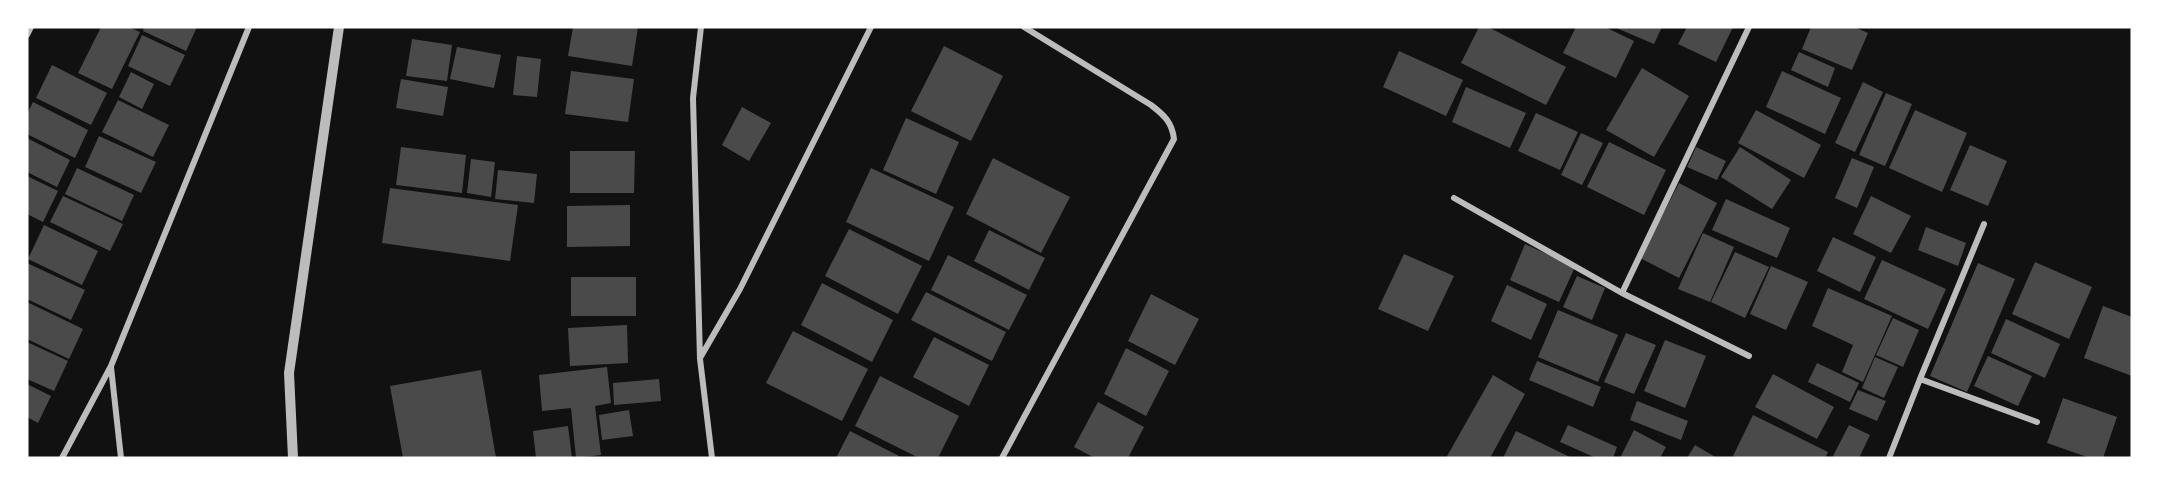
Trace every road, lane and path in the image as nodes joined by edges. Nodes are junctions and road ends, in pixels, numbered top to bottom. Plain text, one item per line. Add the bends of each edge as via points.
1 (31, 27) edge
2 (249, 27) edge
3 (339, 27) edge
4 (702, 27) edge
5 (871, 27) edge
6 (1024, 27) edge
7 (1044, 27) edge
8 (1749, 27) edge
9 (27, 35) edge
10 (1041, 36) junction
11 (1454, 198) dead end
12 (1984, 225) dead end
13 (1622, 293) junction
14 (1749, 357) dead end
15 (700, 359) junction
16 (111, 366) junction
17 (1920, 379) junction
18 (2037, 422) dead end
19 (62, 458) edge
20 (121, 458) edge
21 (293, 458) edge
22 (712, 458) edge
23 (1002, 458) edge
24 (1889, 458) edge

1 - 9 street
2 - 16 street
3 - 21 street via 289,373
4 - 15 street via 693,98
5 - 15 street via 740,289
6 - 10 street
7 - 10 street
8 - 13 street
10 - 23 street via 1151,105 1173,127 1174,139
11 - 13 street
12 - 17 street
13 - 14 street
15 - 22 street
16 - 19 street
16 - 20 street
17 - 18 street
17 - 24 street

